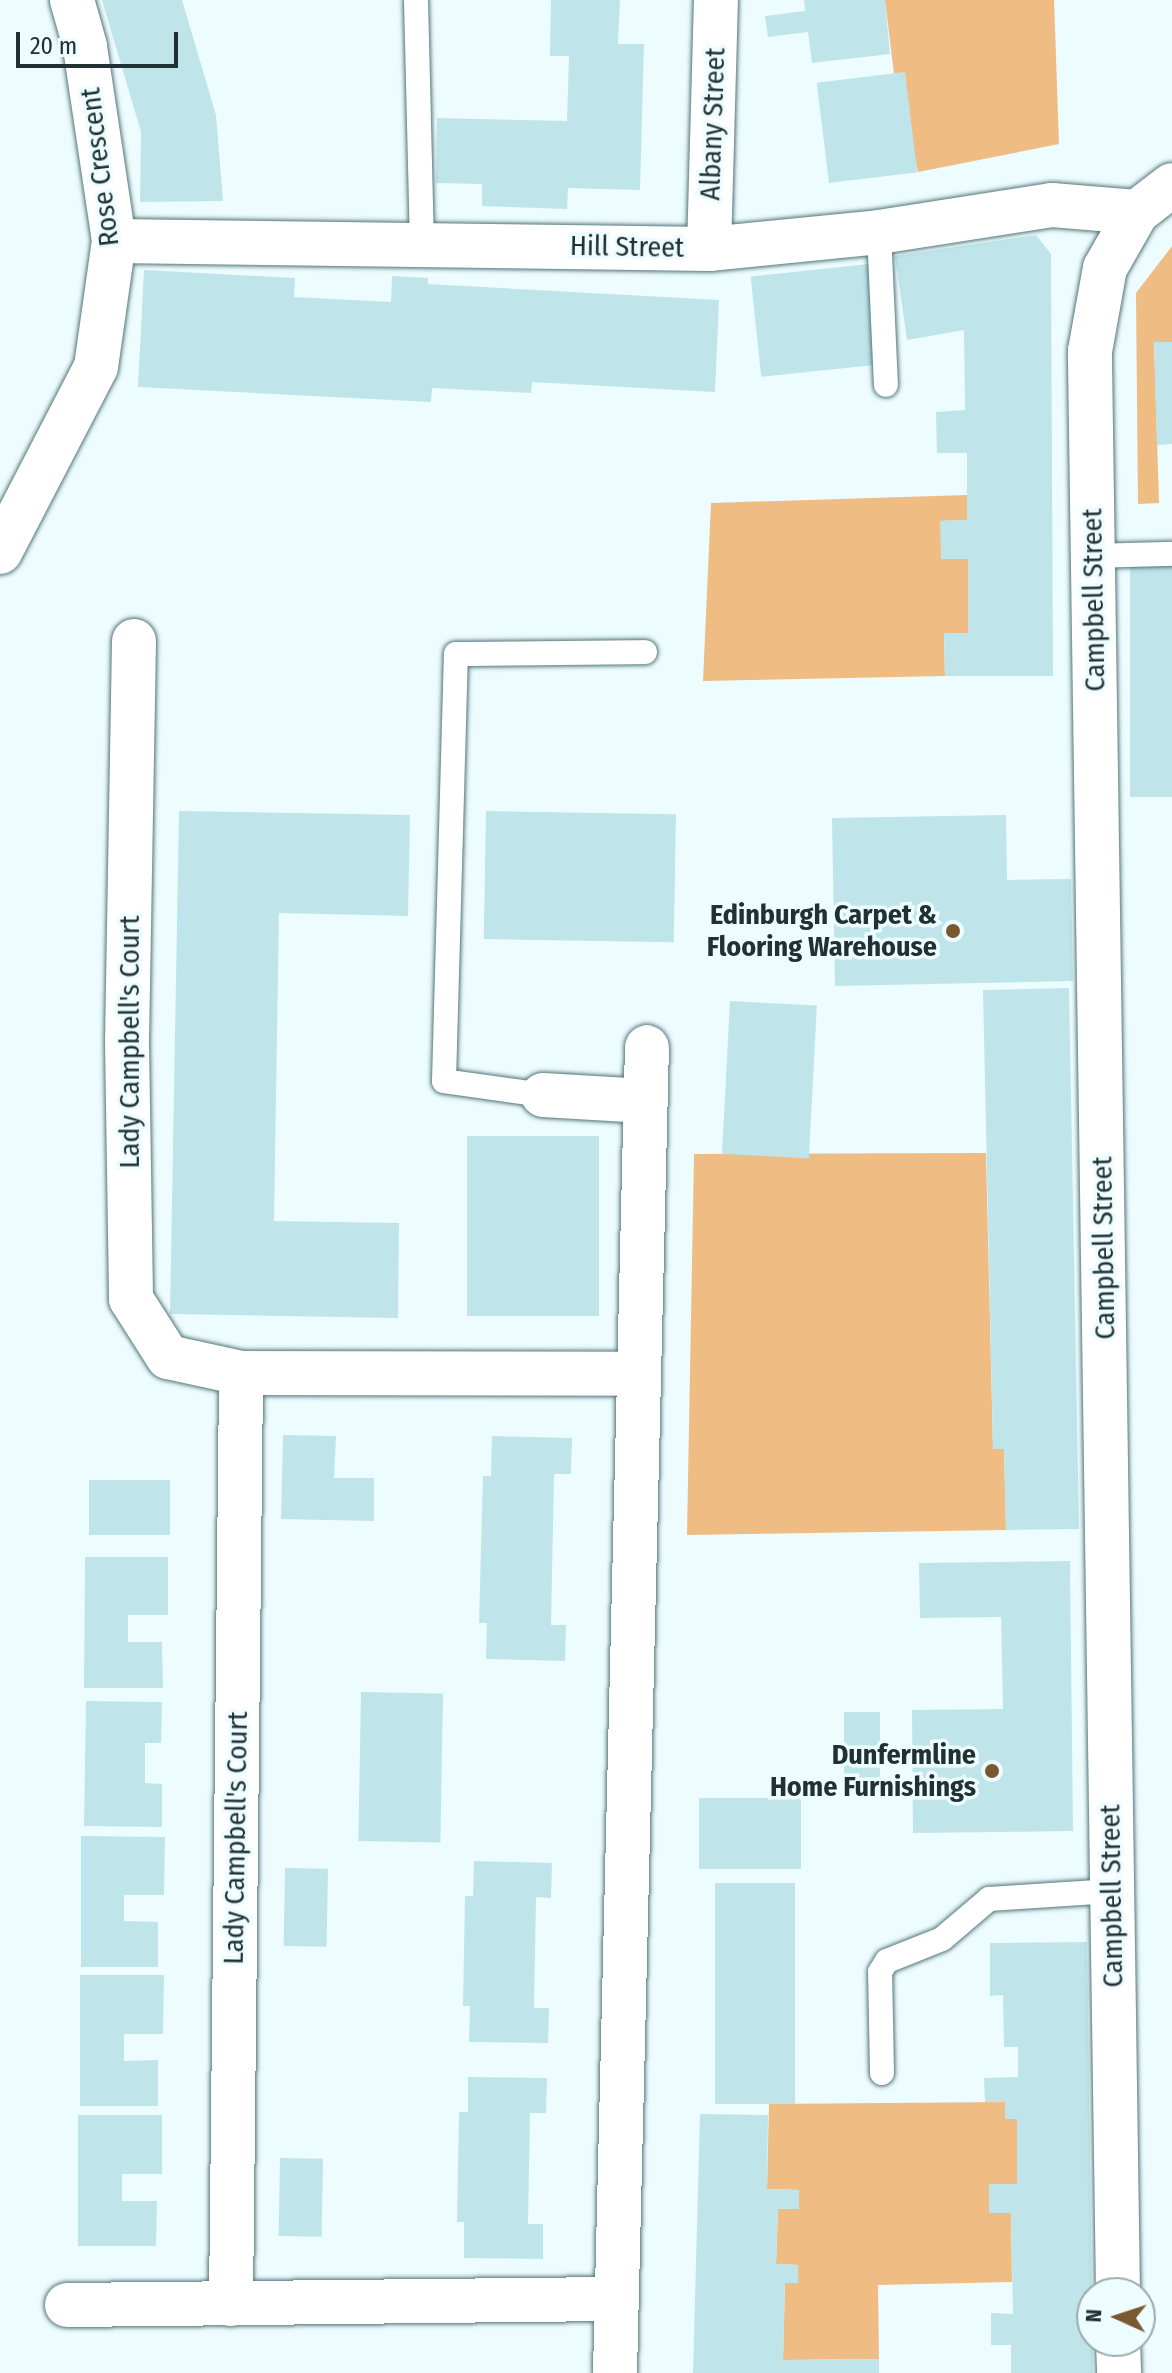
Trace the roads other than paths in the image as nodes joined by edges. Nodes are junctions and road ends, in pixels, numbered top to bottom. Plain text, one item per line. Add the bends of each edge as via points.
1 (72, 0) edge
2 (416, 0) edge
3 (716, 0) edge
4 (1172, 185) edge
5 (1137, 212) junction
6 (879, 232) junction
7 (114, 241) junction
8 (422, 245) junction
9 (709, 249) junction
10 (886, 385) dead end
11 (0, 552) edge
12 (1172, 554) edge
13 (1093, 556) junction
14 (134, 641) dead end
15 (645, 652) dead end
16 (647, 1047) dead end
17 (543, 1095) joint
18 (645, 1101) junction
19 (241, 1373) junction
20 (639, 1374) junction
21 (1112, 1891) junction
22 (882, 2073) dead end
23 (1118, 2277) edge
24 (617, 2299) junction
25 (231, 2304) junction
26 (67, 2305) dead end
27 (615, 2373) edge

1 - 7 street, Rose Crescent via 85,46
2 - 8 lane
3 - 9 street, Albany Street
4 - 5 street
5 - 6 street, Hill Street via 1052,205
5 - 13 street, Campbell Street via 1105,268 1090,351
6 - 9 street, Hill Street
6 - 10 lane
7 - 8 street, Hill Street
7 - 11 street, Rose Crescent via 96,367
8 - 9 street, Hill Street
12 - 13 lane
13 - 21 street, Campbell Street
14 - 19 street, Lady Campbell's Court via 127,1042 131,1299 168,1357
15 - 17 lane via 456,654 444,1081
16 - 18 street
17 - 18 street
18 - 20 street
19 - 20 street, Lady Campbell's Court
19 - 25 street, Lady Campbell's Court
20 - 24 street
21 - 22 lane via 989,1899 942,1939 887,1961 880,1972
21 - 23 street, Campbell Street
24 - 25 street
24 - 27 street
25 - 26 street

